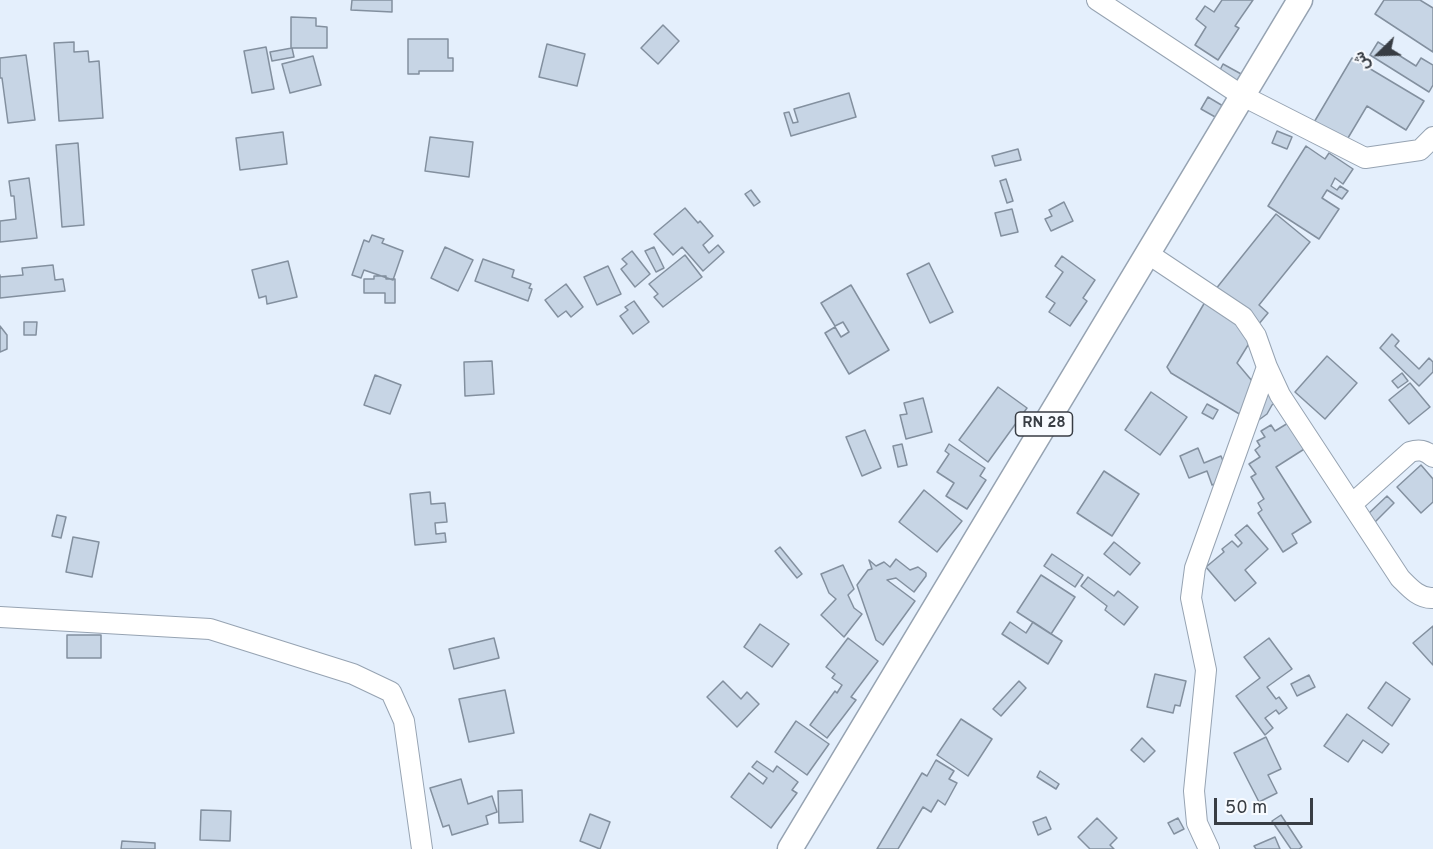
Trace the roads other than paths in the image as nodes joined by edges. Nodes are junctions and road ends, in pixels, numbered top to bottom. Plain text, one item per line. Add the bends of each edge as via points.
1 (1097, 0) edge
2 (1300, 0) edge
3 (1241, 95) junction
4 (1433, 136) edge
5 (1147, 253) junction
6 (1267, 368) junction
7 (1433, 457) edge
8 (1352, 504) junction
9 (1433, 598) edge
10 (0, 617) edge
11 (422, 849) edge
12 (790, 849) edge
13 (1209, 849) edge

1 - 3 street
2 - 3 main road, RN 28
3 - 4 street via 1365,159 1420,150
3 - 5 main road, RN 28
5 - 6 street via 1243,317 1256,336
5 - 12 main road, RN 28
6 - 8 street
6 - 13 street via 1195,568 1192,588 1192,609 1206,670 1194,791 1197,823
7 - 8 street via 1422,450 1410,453
8 - 9 street via 1400,578 1414,592
10 - 11 street via 210,629 353,674 391,692 404,721

